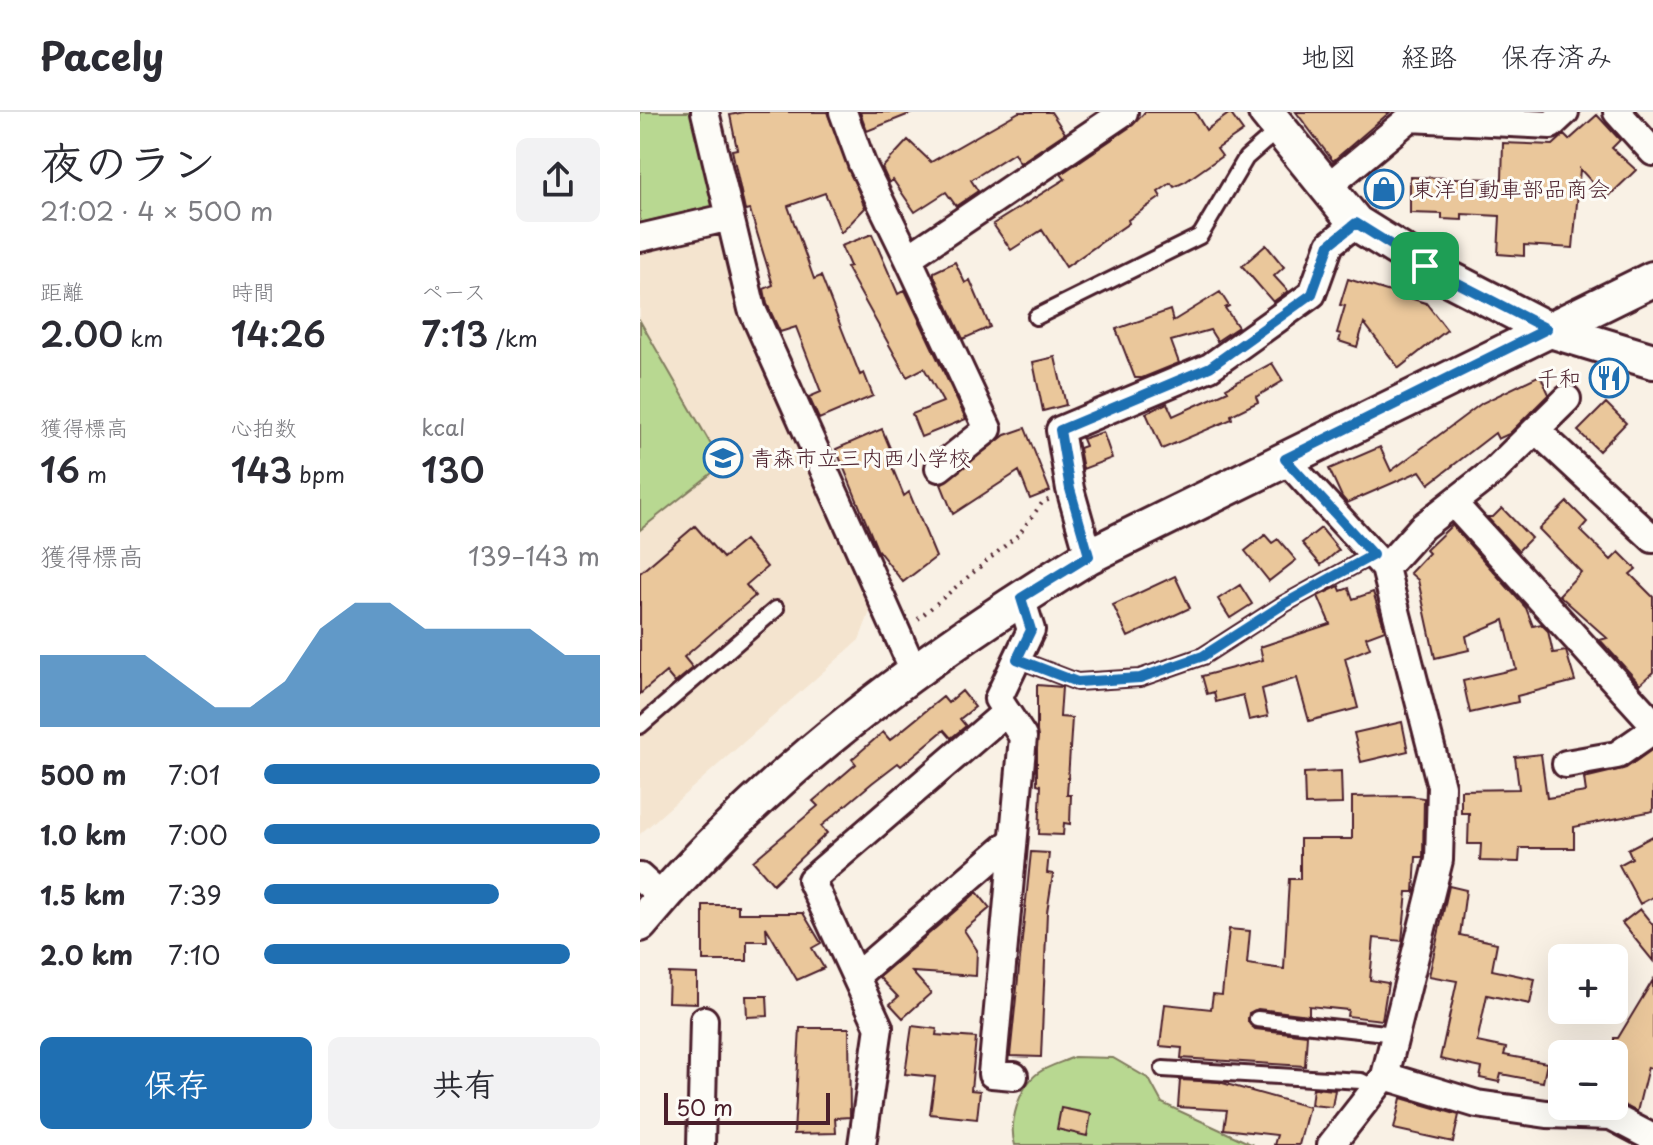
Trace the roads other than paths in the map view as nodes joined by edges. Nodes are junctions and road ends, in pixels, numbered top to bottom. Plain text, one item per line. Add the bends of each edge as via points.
1 (705, 112) edge
2 (843, 112) edge
3 (1124, 112) edge
4 (1565, 112) edge
5 (1617, 112) edge
6 (1411, 115) edge
7 (1272, 121) edge
8 (1653, 152) edge
9 (1325, 189) junction
10 (730, 217) junction
11 (1356, 223) junction
12 (640, 238) edge
13 (908, 258) junction
14 (1653, 279) edge
15 (1036, 317) dead end
16 (1547, 329) junction
17 (1653, 361) edge
18 (1567, 399) dead end
19 (1536, 430) junction
20 (1285, 459) junction
21 (939, 468) dead end
22 (1453, 503) junction
23 (1653, 539) edge
24 (1089, 556) junction
25 (1379, 561) junction
26 (1021, 598) junction
27 (776, 609) dead end
28 (1017, 659) junction
29 (914, 671) junction
30 (1006, 712) junction
31 (1653, 723) edge
32 (640, 726) edge
33 (1653, 730) edge
34 (1566, 764) dead end
35 (1013, 840) junction
36 (651, 887) edge
37 (640, 924) edge
38 (856, 976) junction
39 (1257, 1019) dead end
40 (704, 1020) dead end
41 (1395, 1034) junction
42 (1163, 1069) dead end
43 (1014, 1076) dead end
44 (1380, 1082) junction
45 (1652, 1136) edge
46 (701, 1145) edge
47 (862, 1145) edge
48 (1331, 1145) edge

1 - 10 street
2 - 13 street
3 - 13 street
4 - 6 street via 1551,125
5 - 8 street
6 - 9 street
7 - 9 street
7 - 15 lane via 1200,236
9 - 11 street
10 - 12 street
10 - 29 street via 752,309
11 - 16 street via 1425,266
11 - 24 street via 1330,244 1312,294 1210,367 1060,430
13 - 21 street via 988,429
14 - 16 street
16 - 17 street
16 - 20 street
18 - 19 street
19 - 22 street
19 - 23 street
20 - 24 street
20 - 25 street
22 - 25 street
22 - 31 street
24 - 26 street
25 - 28 lane via 1284,604 1203,656 1140,678 1077,682
25 - 41 street via 1441,786 1443,823 1439,860
26 - 28 street via 1031,630
26 - 29 street
27 - 32 lane
28 - 30 street via 998,699
29 - 36 street via 830,734 720,835
30 - 35 street via 1023,737
30 - 38 street via 811,880
33 - 34 street via 1617,755
35 - 38 street
35 - 43 street via 992,1074
36 - 37 street
38 - 47 street via 879,1027
39 - 41 lane
40 - 46 street
41 - 44 street
42 - 44 lane
44 - 45 street via 1477,1104 1611,1116
44 - 48 street

